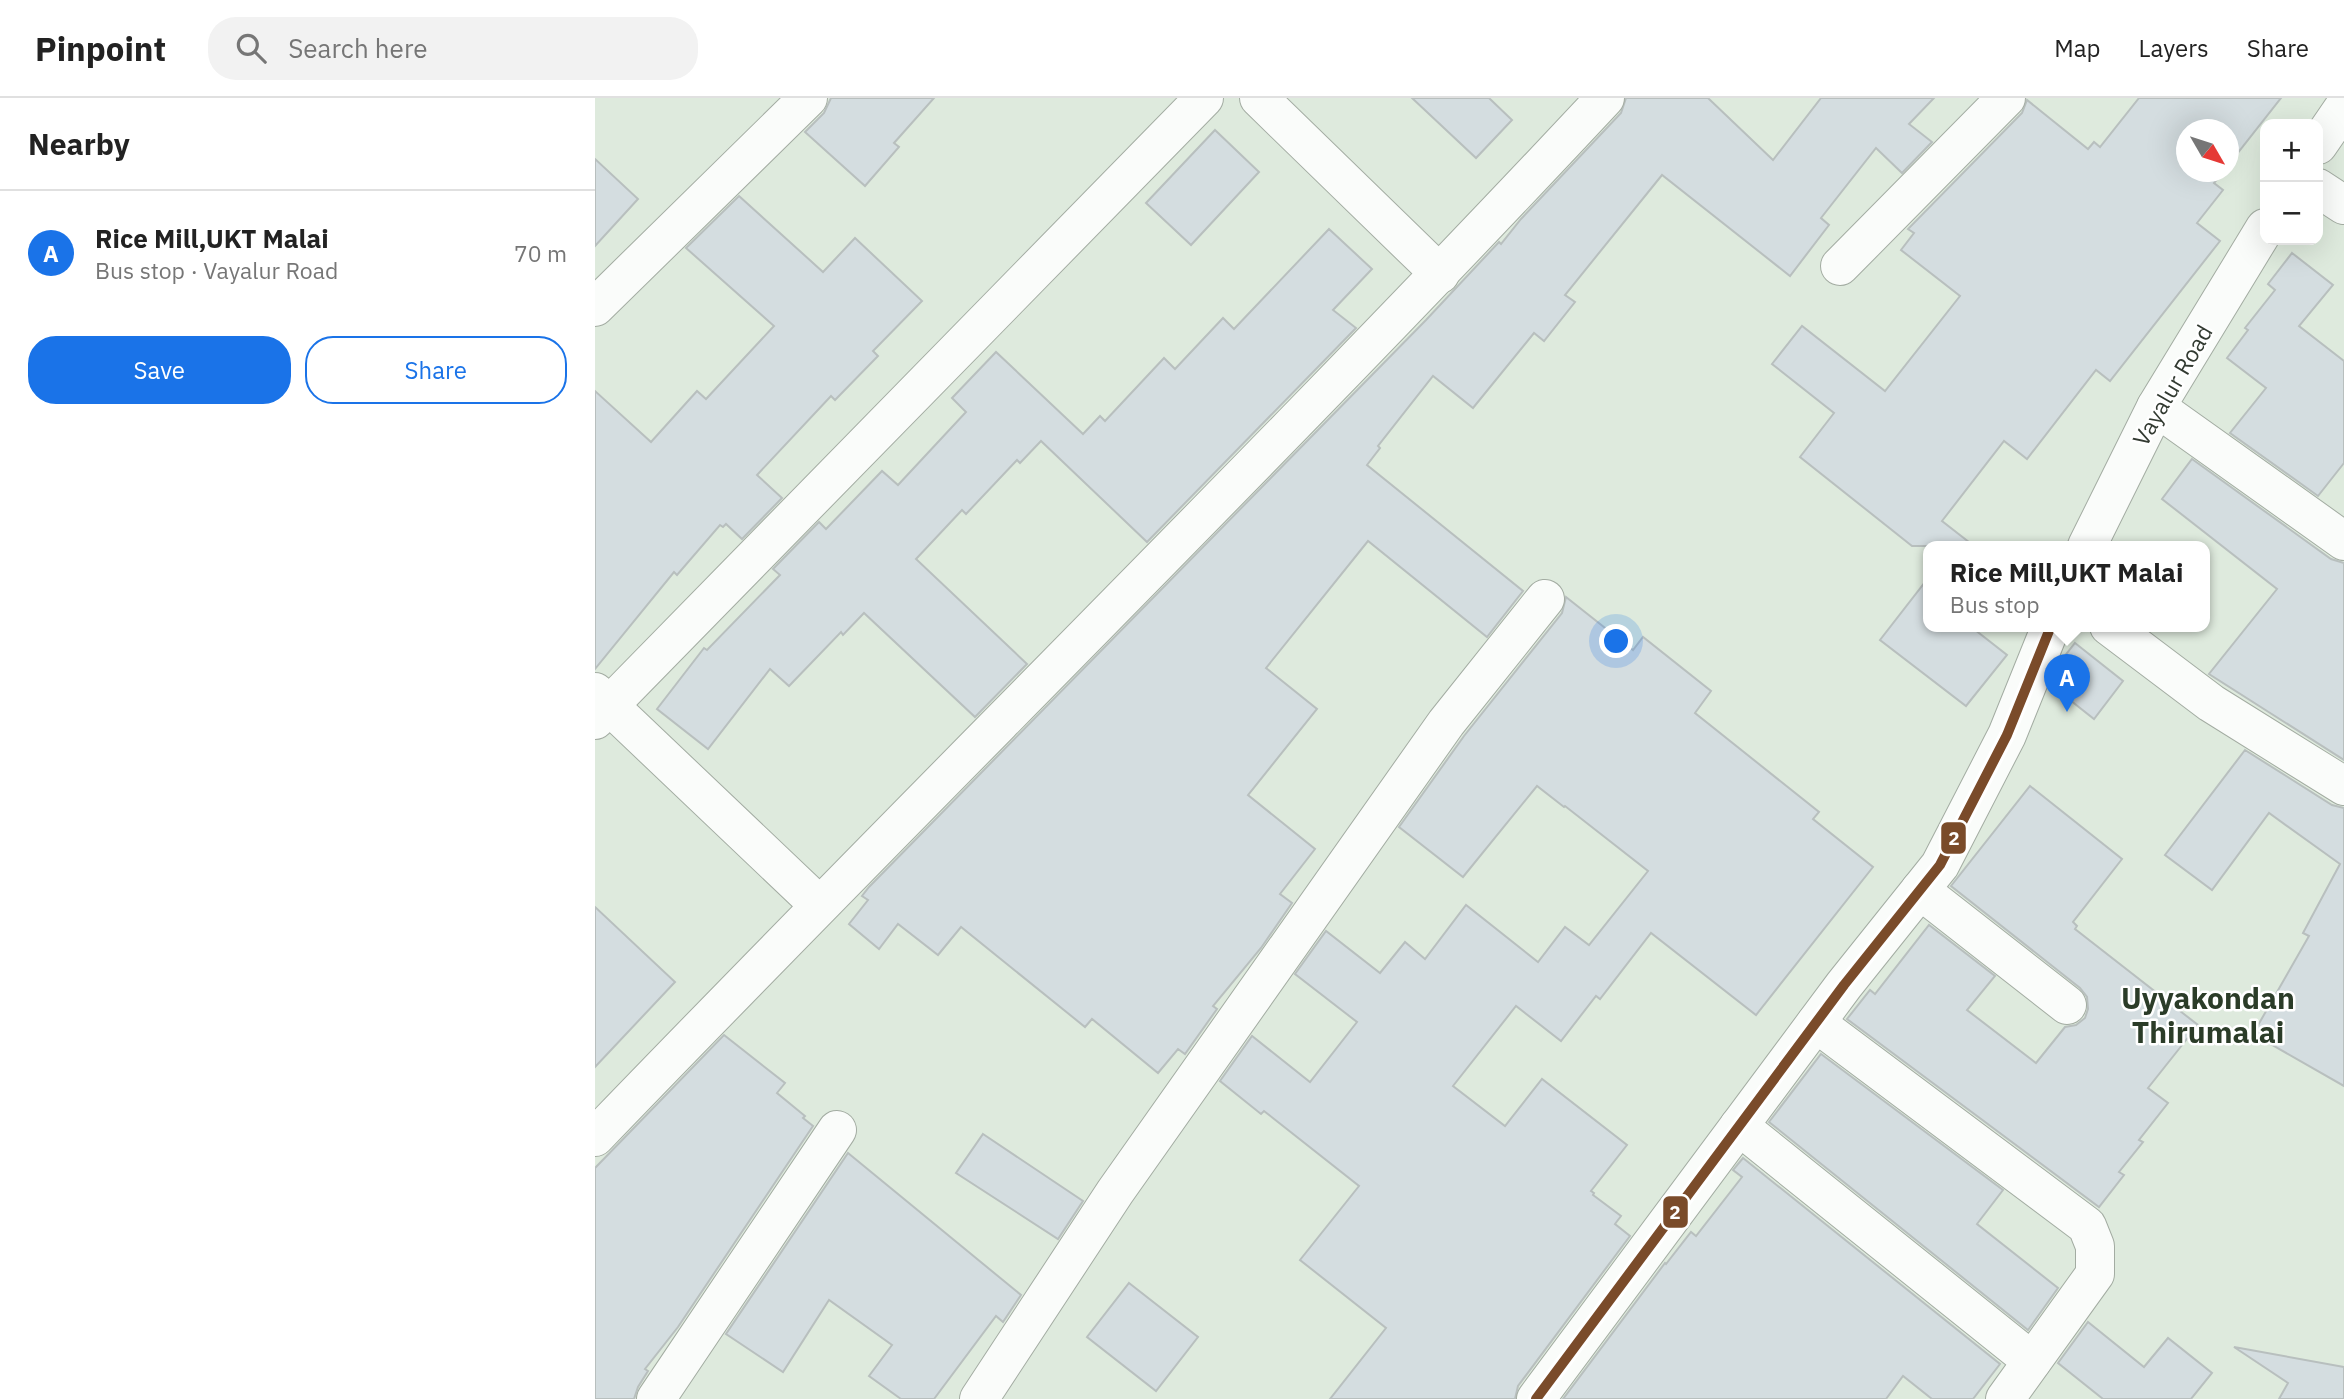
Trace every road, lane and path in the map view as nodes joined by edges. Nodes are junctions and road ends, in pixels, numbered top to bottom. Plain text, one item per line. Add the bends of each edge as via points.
1 (808, 98) edge
2 (1259, 98) edge
3 (1605, 98) edge
4 (2005, 98) edge
5 (1190, 102) edge
6 (2344, 107) edge
7 (2323, 138) edge
8 (2323, 191) edge
9 (2344, 205) edge
10 (2260, 236) edge
11 (1840, 266) dead end
12 (1440, 274) junction
13 (595, 307) edge
14 (2156, 407) junction
15 (2089, 541) edge
16 (2344, 541) edge
17 (1545, 599) dead end
18 (2049, 632) edge
19 (2117, 632) edge
20 (600, 706) edge
21 (2344, 786) edge
22 (1920, 890) junction
23 (819, 905) junction
24 (2067, 1005) dead end
25 (1816, 1023) junction
26 (1739, 1126) junction
27 (837, 1130) dead end
28 (595, 1137) edge
29 (2032, 1361) junction
30 (656, 1399) edge
31 (979, 1399) edge
32 (1536, 1399) edge
33 (2005, 1399) edge

1 - 13 street
2 - 12 street
3 - 12 street
4 - 11 street
5 - 20 street
6 - 7 street
8 - 9 street
10 - 14 street, Vayalur Road
12 - 23 street
14 - 15 street, Vayalur Road
14 - 16 street
17 - 31 street via 1446,723 1115,1192
18 - 22 street via 2007,734 1940,866
19 - 21 street via 2211,703
20 - 23 street
22 - 24 street
22 - 25 street
23 - 28 street
25 - 26 street
25 - 29 street via 2087,1226 2095,1246 2095,1274
26 - 29 street
26 - 32 street
27 - 30 street
29 - 33 street

